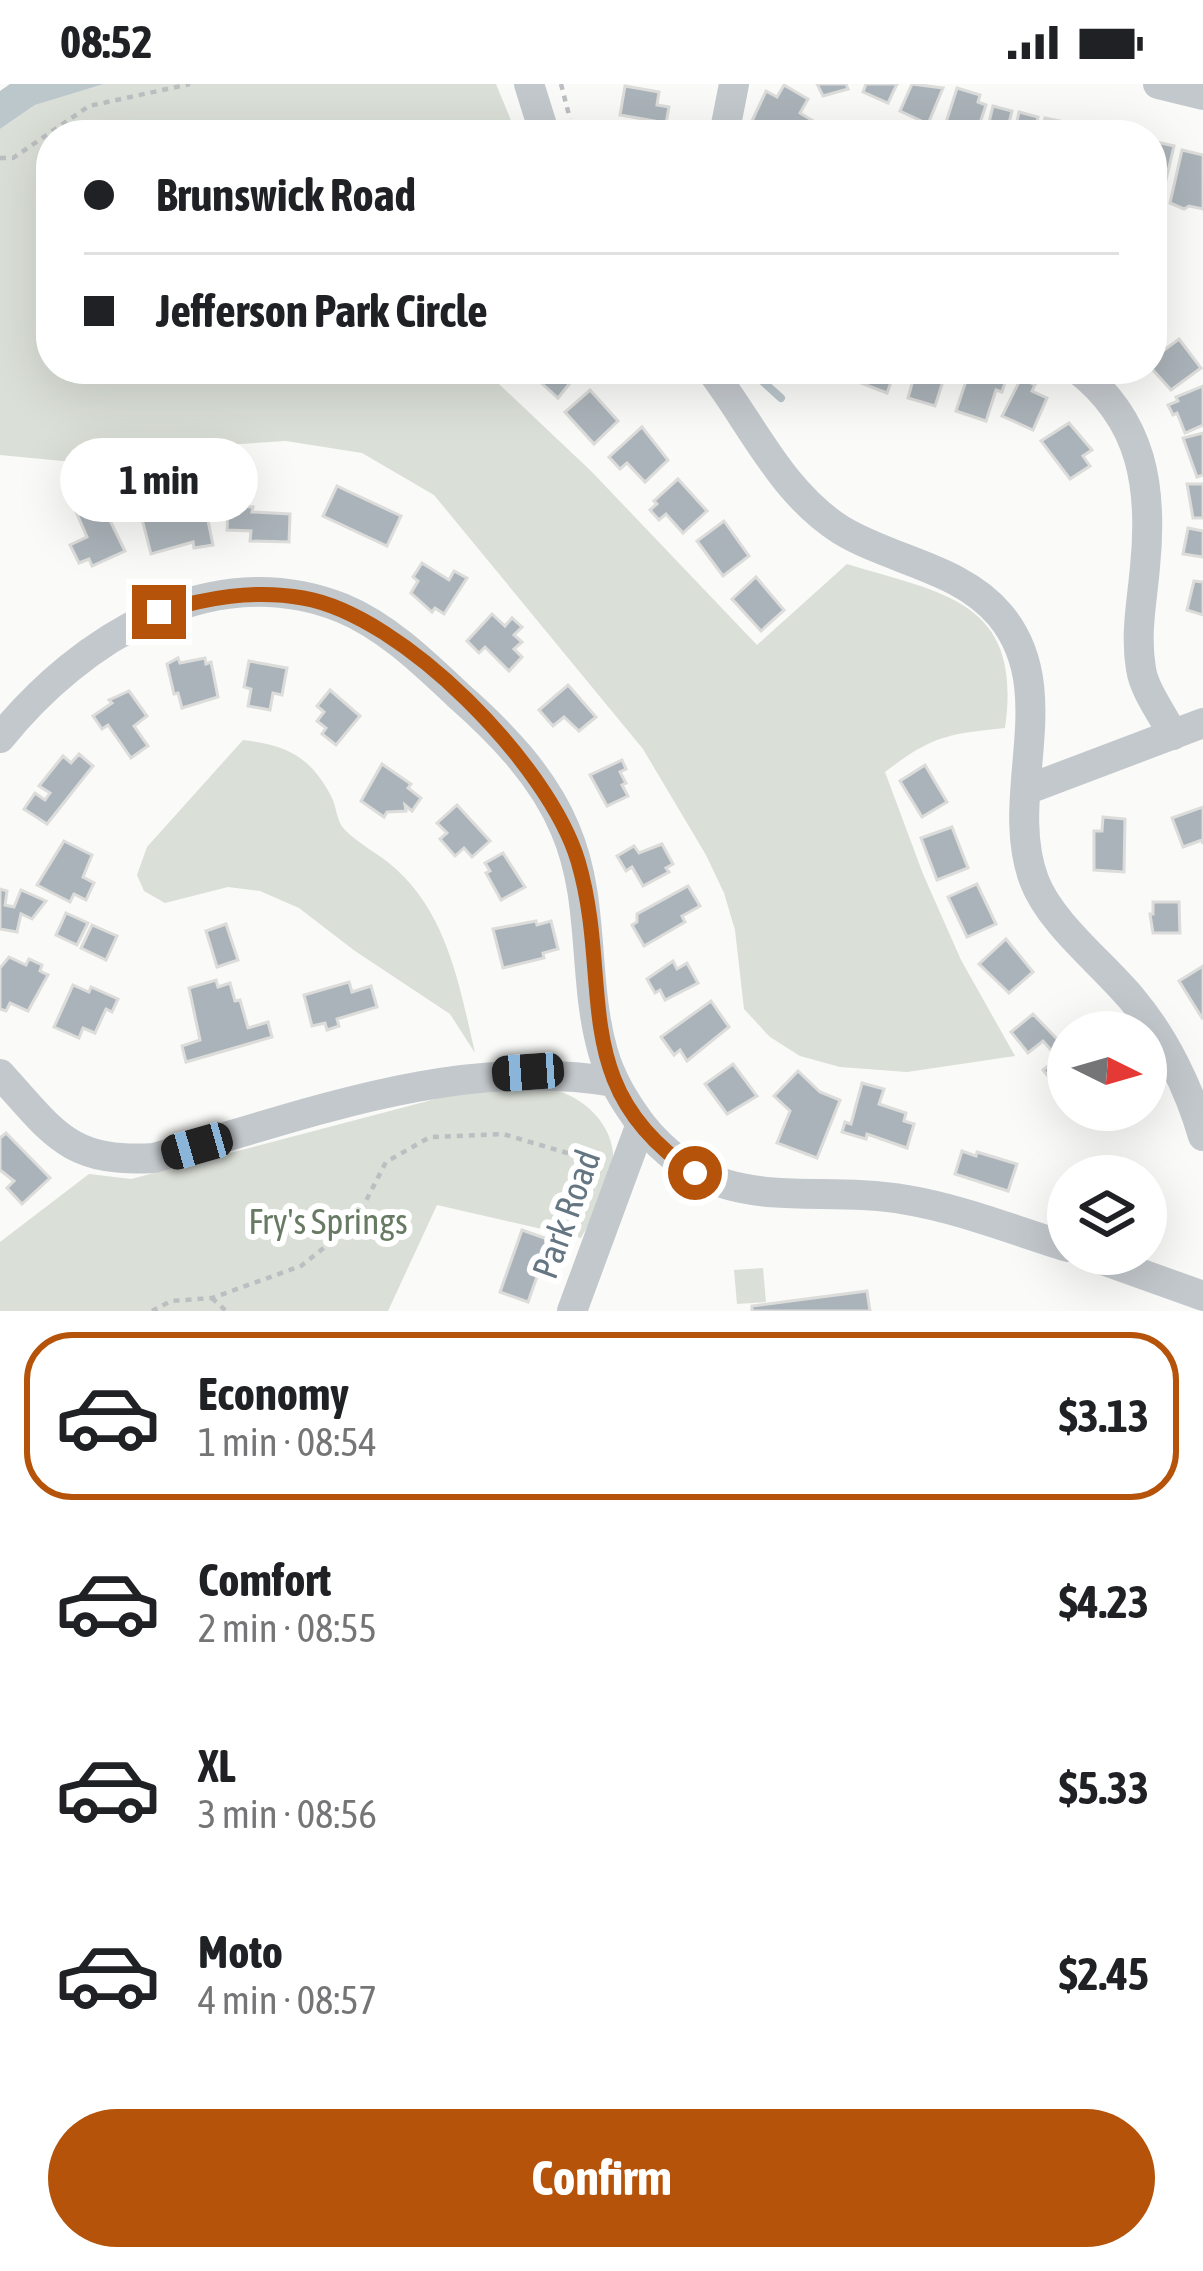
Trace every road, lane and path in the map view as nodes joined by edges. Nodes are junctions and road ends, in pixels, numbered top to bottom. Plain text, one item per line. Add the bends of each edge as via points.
1 (190, 84) edge
2 (530, 84) edge
3 (561, 84) edge
4 (734, 84) edge
5 (1159, 84) edge
6 (1203, 95) edge
7 (69, 120) edge
8 (541, 120) edge
9 (570, 120) edge
10 (727, 120) edge
11 (36, 142) edge
12 (0, 158) edge
13 (720, 384) edge
14 (1097, 384) edge
15 (1203, 723) edge
16 (1173, 734) junction
17 (0, 738) edge
18 (1027, 790) junction
19 (0, 1074) edge
20 (614, 1082) junction
21 (641, 1124) junction
22 (1203, 1136) edge
23 (624, 1170) junction
24 (1047, 1241) edge
25 (1144, 1275) edge
26 (1203, 1296) edge
27 (212, 1298) junction
28 (152, 1311) edge
29 (226, 1311) edge
30 (572, 1311) edge

1 - 7 path via 89,106
2 - 8 street
3 - 9 path
4 - 10 street
5 - 6 street
11 - 12 path
13 - 18 street via 773,464 820,515 886,554 953,578 1007,623 1030,678
14 - 16 street via 1134,434 1148,498 1137,620 1141,674
15 - 16 street
16 - 18 street
17 - 20 street, Park Road via 90,649 159,612 267,594 370,622 482,716 564,825 586,900 597,1019
18 - 22 street via 1027,856 1044,901 1136,1003 1178,1073
19 - 20 street via 79,1151 125,1160 480,1076 528,1072
20 - 21 street, Park Road
21 - 23 street, Park Road
21 - 24 street via 680,1163 721,1184 788,1196 914,1201
23 - 27 path via 503,1134 430,1137 386,1162 354,1224 302,1266
23 - 30 street, Park Road
25 - 26 street
27 - 28 path
27 - 29 path

